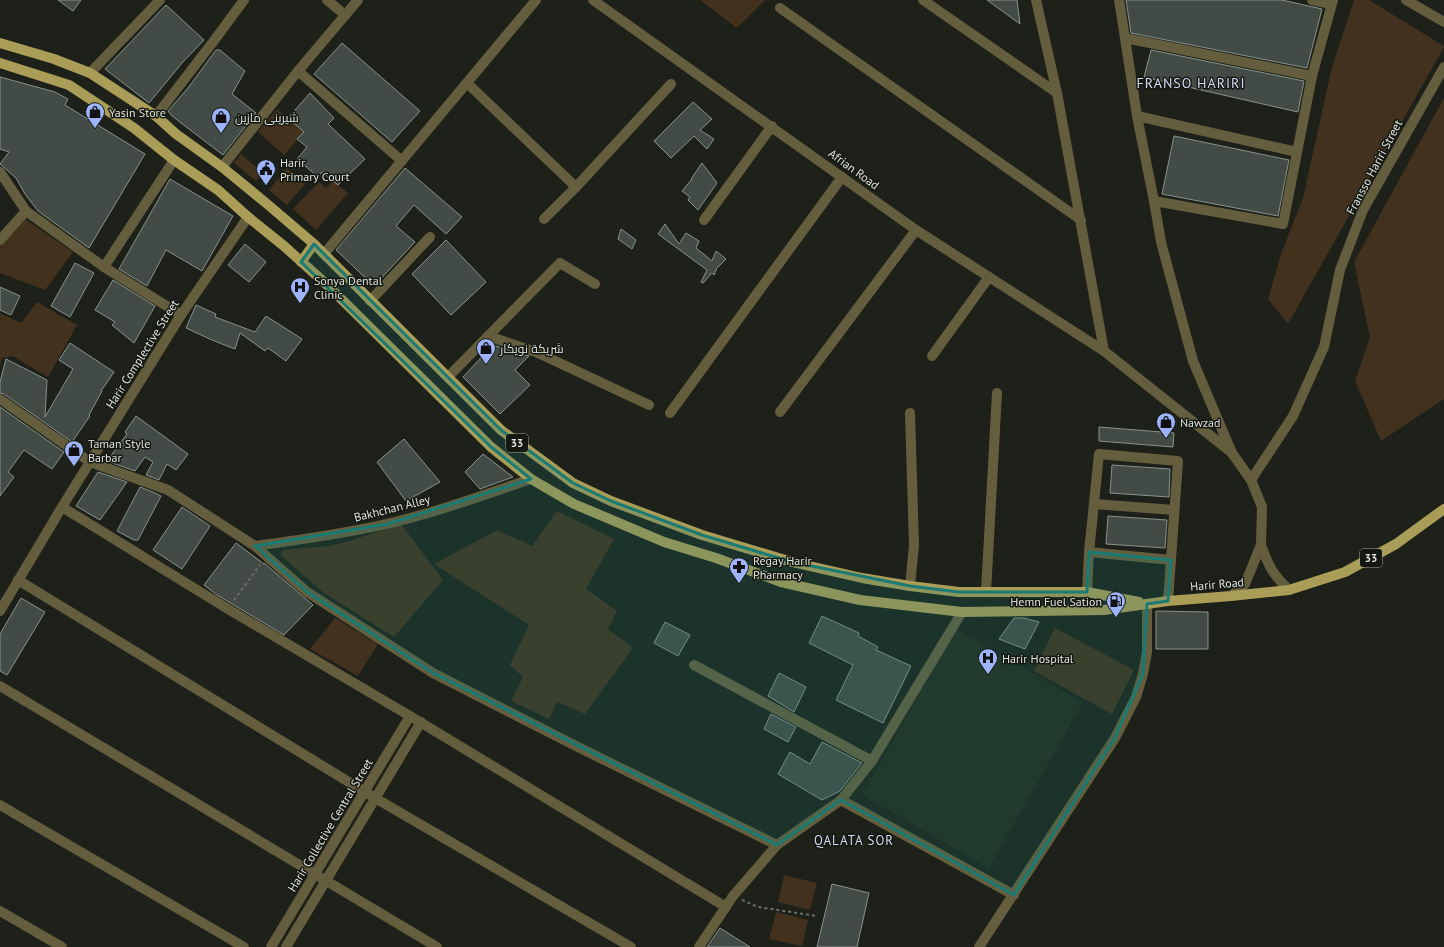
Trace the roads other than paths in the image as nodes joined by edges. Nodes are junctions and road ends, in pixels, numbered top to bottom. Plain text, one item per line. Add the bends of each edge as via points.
1 (160, 0) edge
2 (244, 0) edge
3 (327, 0) edge
4 (358, 0) edge
5 (536, 0) edge
6 (593, 0) edge
7 (923, 0) edge
8 (1036, 0) edge
9 (1119, 0) edge
10 (1312, 0) edge
11 (1406, 0) edge
12 (1332, 2) edge
13 (780, 8) dead end
14 (345, 15) junction
15 (1444, 22) edge
16 (1124, 38) junction
17 (0, 43) edge
18 (0, 63) edge
19 (1444, 67) edge
20 (298, 71) junction
21 (90, 73) junction
22 (1312, 76) junction
23 (467, 83) junction
24 (671, 84) dead end
25 (1057, 93) junction
26 (156, 116) junction
27 (1137, 116) junction
28 (772, 126) junction
29 (1296, 152) junction
30 (174, 160) junction
31 (402, 161) junction
32 (222, 167) junction
33 (0, 172) edge
34 (842, 177) junction
35 (576, 187) junction
36 (1154, 201) junction
37 (26, 211) junction
38 (248, 217) junction
39 (544, 219) dead end
40 (704, 220) dead end
41 (1081, 220) junction
42 (916, 230) junction
43 (430, 237) dead end
44 (0, 240) edge
45 (314, 244) junction
46 (324, 254) junction
47 (301, 262) junction
48 (104, 267) junction
49 (989, 277) junction
50 (595, 284) dead end
51 (370, 301) junction
52 (181, 315) junction
53 (488, 336) junction
54 (1104, 351) junction
55 (932, 356) dead end
56 (448, 377) junction
57 (996, 393) dead end
58 (0, 399) edge
59 (649, 405) dead end
60 (780, 412) dead end
61 (670, 413) dead end
62 (910, 413) dead end
63 (1232, 453) junction
64 (90, 462) junction
65 (531, 479) junction
66 (1251, 480) junction
67 (1094, 504) junction
68 (62, 507) junction
69 (1444, 509) edge
70 (1174, 510) junction
71 (1261, 545) junction
72 (255, 546) junction
73 (1089, 552) junction
74 (1171, 560) junction
75 (18, 580) junction
76 (910, 586) junction
77 (1289, 590) junction
78 (986, 592) junction
79 (1087, 592) junction
80 (1231, 596) junction
81 (1168, 601) junction
82 (1147, 604) junction
83 (0, 611) edge
84 (962, 612) junction
85 (694, 664) dead end
86 (0, 686) edge
87 (410, 716) junction
88 (421, 722) junction
89 (872, 761) junction
90 (364, 792) junction
91 (375, 798) junction
92 (841, 800) junction
93 (0, 805) edge
94 (777, 845) junction
95 (315, 874) junction
96 (326, 880) junction
97 (1014, 895) junction
98 (726, 907) junction
99 (0, 911) edge
100 (62, 947) edge
101 (244, 947) edge
102 (271, 947) edge
103 (286, 947) edge
104 (437, 947) edge
105 (631, 947) edge
106 (699, 947) edge
107 (979, 947) edge

1 - 21 street
2 - 26 street
3 - 14 street
4 - 14 street
5 - 23 street
6 - 28 street, Afrian Road
7 - 25 street
8 - 25 street
9 - 16 street
10 - 12 street
11 - 15 street
12 - 22 street
13 - 41 street
14 - 20 street
16 - 22 street
16 - 27 street
17 - 21 main road, 33
18 - 30 main road, 33 via 69,85 134,128
19 - 66 street, Fransso Hariri Street via 1364,210 1340,270 1324,347 1293,416
20 - 31 street
20 - 32 street
21 - 26 main road, 33
22 - 29 street
23 - 31 street
23 - 35 street
24 - 35 street
25 - 41 street
26 - 32 main road, 33 via 176,134
27 - 29 street
27 - 36 street
28 - 34 street, Afrian Road
28 - 40 street
29 - 36 street via 1283,224
30 - 38 main road, 33 via 218,190
30 - 48 street
31 - 46 street
32 - 45 main road, 33
33 - 37 street
34 - 42 street, Afrian Road
34 - 61 street
35 - 39 street
36 - 63 street via 1161,242 1192,361
37 - 44 street
37 - 48 street
38 - 47 main road, 33
38 - 52 street, Harir Complective Street
41 - 54 street
42 - 49 street, Afrian Road
42 - 60 street
43 - 51 street
45 - 46 main road, 33
45 - 47 main road
46 - 51 main road, 33
47 - 65 main road, 33 via 491,447
48 - 52 street
49 - 54 street, Afrian Road
49 - 55 street
50 - 53 street via 560,264
51 - 56 main road, 33
52 - 64 street, Harir Complective Street
53 - 56 street
53 - 59 street via 536,352
54 - 63 street, Afrian Road
56 - 76 main road, 33 via 501,430 536,457 573,483 611,501 702,535 800,564
57 - 78 street
58 - 64 street
62 - 76 street via 914,545
63 - 66 street
64 - 68 street, Harir Complective Street
64 - 72 street via 168,490
65 - 72 street, Bakhchan Alley via 387,524
65 - 84 main road, 33 via 574,504 664,542 781,582 860,600
66 - 71 street via 1262,508
67 - 70 street
67 - 70 street via 1099,454 1178,461
67 - 73 street
68 - 75 street, Harir Complective Street
68 - 87 street
69 - 77 main road, 33 via 1396,544 1345,572
70 - 74 street
71 - 77 street via 1268,565
71 - 80 street via 1245,584
72 - 94 street via 307,592 433,673
73 - 74 street
73 - 79 street
74 - 81 street
75 - 83 street, Harir Complective Street
75 - 90 street
76 - 78 main road, 33 via 959,592
77 - 80 main road, Harir Road / 33
78 - 79 main road, 33
79 - 82 main road, 33
80 - 81 main road, Harir Road / 33
81 - 82 main road, Harir Road / 33
82 - 84 main road, 33 via 1104,610
82 - 97 street via 1147,652 1136,697 1115,738
84 - 89 street
85 - 89 street
86 - 95 street
87 - 88 street
87 - 90 street, Harir Collective Central Street
88 - 91 street, Harir Collective Central Street
88 - 98 street
89 - 92 street
90 - 91 street
90 - 95 street, Harir Collective Central Street
91 - 96 street, Harir Collective Central Street
91 - 105 street
92 - 94 street
92 - 97 street
93 - 101 street
94 - 98 street
95 - 96 street
95 - 102 street, Harir Collective Central Street
96 - 103 street, Harir Collective Central Street
96 - 104 street
97 - 107 street
98 - 106 street
99 - 100 street

